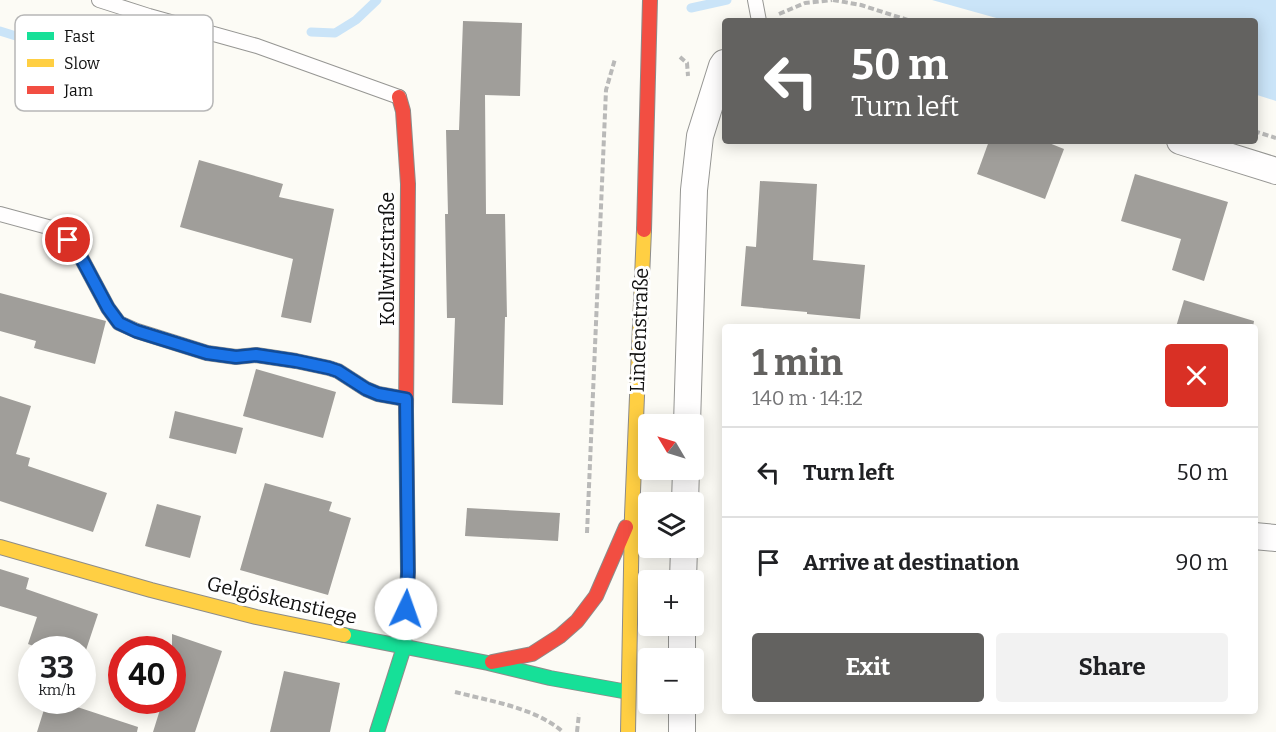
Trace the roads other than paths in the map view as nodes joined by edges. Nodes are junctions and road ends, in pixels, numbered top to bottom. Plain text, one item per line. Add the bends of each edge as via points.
1 (99, 0) edge
2 (650, 0) edge
3 (146, 15) edge
4 (213, 34) edge
5 (722, 66) edge
6 (399, 97) joint
7 (1190, 144) edge
8 (1276, 171) edge
9 (0, 214) edge
10 (406, 399) junction
11 (687, 414) edge
12 (632, 515) junction
13 (1258, 536) edge
14 (1276, 538) edge
15 (0, 547) edge
16 (404, 647) junction
17 (488, 663) junction
18 (628, 692) junction
19 (682, 714) edge
20 (377, 732) edge
21 (628, 732) edge
22 (682, 732) edge

1 - 3 lane, Kollwitzstraße
2 - 12 street, Lindenstraße
4 - 6 lane, Kollwitzstraße
5 - 11 street via 700,136 694,190
6 - 10 street, Kollwitzstraße via 408,184
7 - 8 street
9 - 10 lane via 59,230 77,250 119,323 136,331 207,353 256,355 329,368 378,394
10 - 16 street, Kollwitzstraße via 408,572
12 - 17 street via 596,597 577,621 532,654
12 - 18 street, Lindenstraße
13 - 14 street
15 - 16 street, Gelgöskenstiege via 256,617
16 - 17 street, Gelgöskenstiege
16 - 20 street, Kollwitzstraße
17 - 18 street, Gelgöskenstiege
18 - 21 street, Lindenstraße
19 - 22 street

